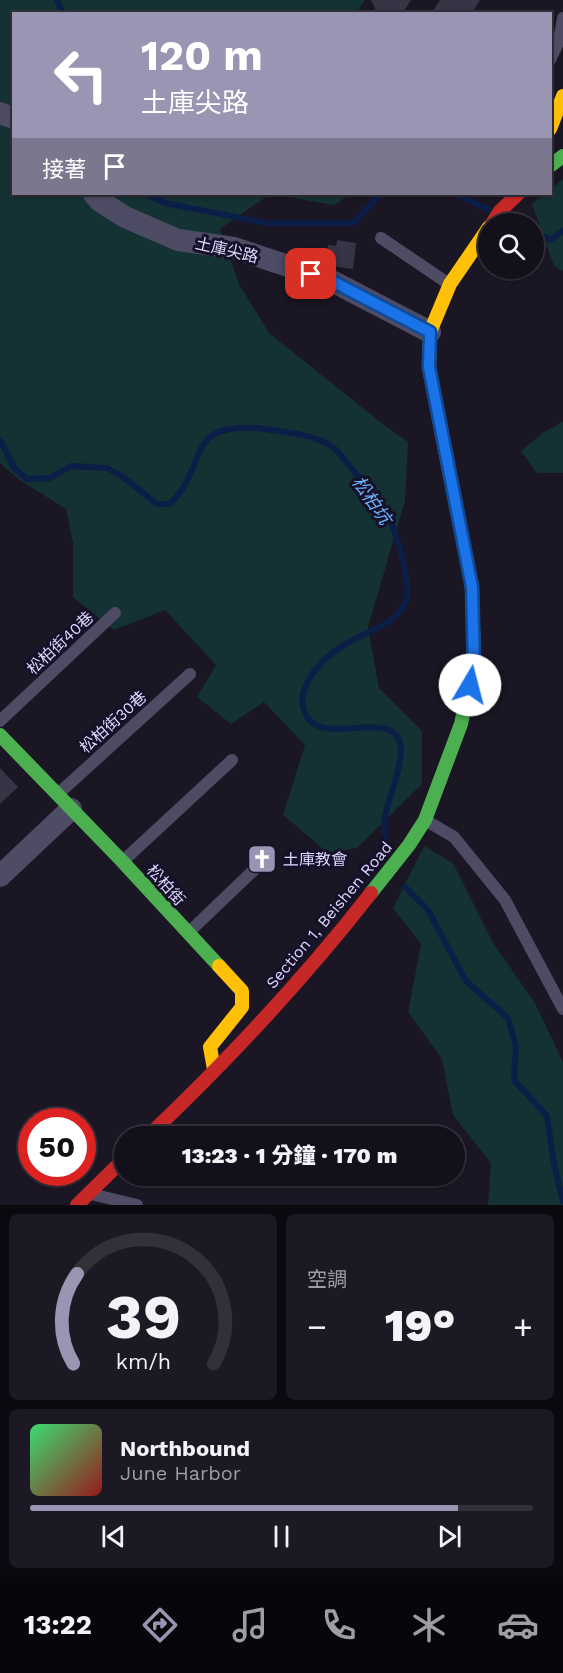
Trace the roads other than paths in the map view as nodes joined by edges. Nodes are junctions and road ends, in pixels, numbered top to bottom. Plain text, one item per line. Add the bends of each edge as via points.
1 (563, 18) edge
2 (552, 56) edge
3 (563, 96) edge
4 (552, 124) edge
5 (95, 195) edge
6 (511, 195) edge
7 (517, 195) edge
8 (501, 210) junction
9 (499, 213) edge
10 (381, 238) dead end
11 (478, 243) edge
12 (450, 284) junction
13 (430, 332) junction
14 (116, 613) dead end
15 (190, 674) dead end
16 (0, 721) edge
17 (0, 735) edge
18 (232, 760) dead end
19 (64, 802) junction
20 (425, 820) junction
21 (122, 861) junction
22 (256, 867) dead end
23 (0, 876) edge
24 (188, 933) junction
25 (563, 1009) edge
26 (214, 1073) junction
27 (159, 1126) edge
28 (114, 1168) edge
29 (88, 1193) junction
30 (77, 1205) edge
31 (137, 1205) edge

1 - 2 lane
3 - 4 main road
5 - 13 street, 土庫尖路 via 125,216 178,240 234,248 330,280
6 - 8 main road
7 - 8 main road
8 - 9 main road
10 - 12 lane
11 - 12 main road, Section 1, Beishen Road
12 - 13 main road, Section 1, Beishen Road
13 - 20 main road, Section 1, Beishen Road via 429,367 472,587 474,665 461,724
14 - 16 lane, 松柏街40巷
15 - 19 lane, 松柏街30巷
17 - 19 main road, 松柏街
18 - 21 lane
19 - 21 main road, 松柏街
19 - 23 street
20 - 25 lane via 454,837 505,900
20 - 26 main road, Section 1, Beishen Road via 333,942
21 - 24 main road, 松柏街
22 - 24 lane
24 - 26 main road, 松柏街 via 242,991 242,1007 210,1047
26 - 27 main road, Section 1, Beishen Road
28 - 29 main road
29 - 30 main road
29 - 31 lane

